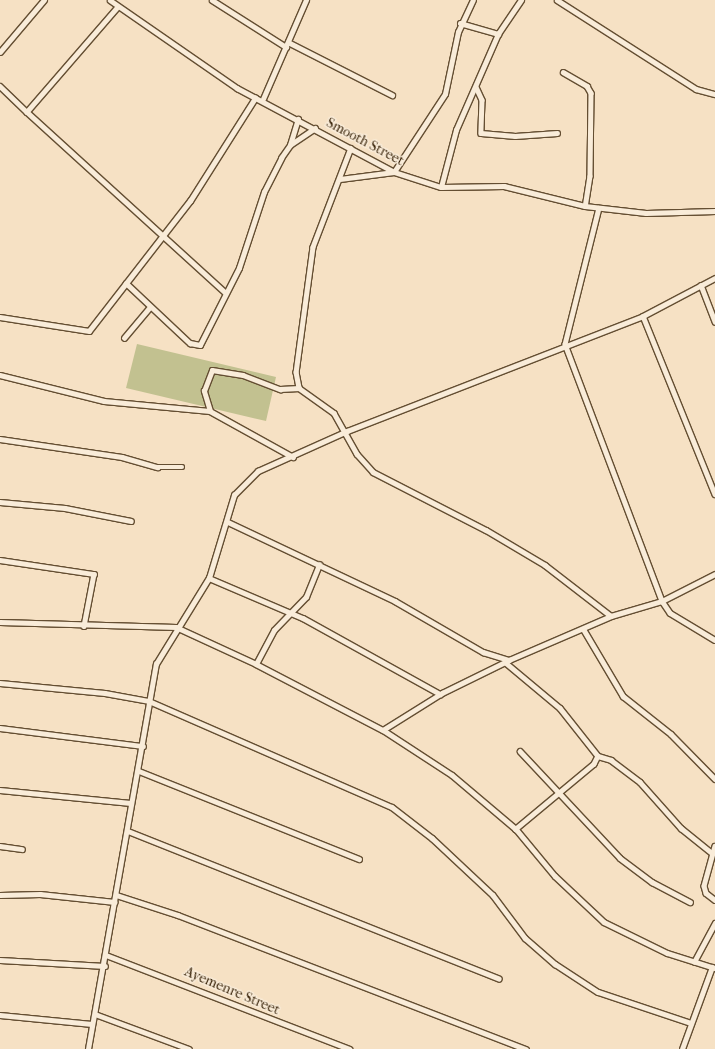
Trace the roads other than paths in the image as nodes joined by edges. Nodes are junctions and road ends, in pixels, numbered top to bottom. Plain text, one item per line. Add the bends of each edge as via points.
1 (44, 0) edge
2 (110, 0) edge
3 (212, 0) edge
4 (306, 0) edge
5 (473, 0) edge
6 (521, 0) edge
7 (557, 0) edge
8 (118, 7) junction
9 (460, 23) junction
10 (498, 34) junction
11 (288, 44) junction
12 (0, 52) edge
13 (563, 72) dead end
14 (0, 86) edge
15 (476, 87) junction
16 (715, 94) edge
17 (392, 95) dead end
18 (255, 98) junction
19 (263, 99) junction
20 (28, 112) junction
21 (298, 119) junction
22 (315, 128) junction
23 (557, 133) dead end
24 (290, 145) junction
25 (351, 148) junction
26 (394, 172) junction
27 (340, 179) junction
28 (441, 187) junction
29 (585, 206) junction
30 (599, 208) junction
31 (715, 211) edge
32 (161, 237) junction
33 (715, 278) edge
34 (126, 283) junction
35 (701, 285) junction
36 (225, 292) junction
37 (150, 307) junction
38 (643, 316) junction
39 (0, 317) edge
40 (715, 321) edge
41 (124, 338) dead end
42 (565, 344) junction
43 (0, 375) edge
44 (300, 388) junction
45 (210, 411) junction
46 (347, 431) junction
47 (0, 439) edge
48 (293, 457) junction
49 (182, 467) dead end
50 (715, 494) edge
51 (0, 502) edge
52 (131, 521) dead end
53 (228, 522) junction
54 (0, 560) edge
55 (318, 564) junction
56 (715, 574) edge
57 (209, 578) junction
58 (662, 601) junction
59 (292, 612) junction
60 (611, 616) junction
61 (0, 622) edge
62 (84, 626) junction
63 (176, 628) junction
64 (584, 630) junction
65 (715, 640) edge
66 (507, 662) junction
67 (256, 664) junction
68 (0, 683) edge
69 (442, 693) junction
70 (149, 701) junction
71 (0, 728) edge
72 (383, 730) junction
73 (143, 746) junction
74 (520, 751) dead end
75 (598, 756) junction
76 (139, 771) junction
77 (715, 779) edge
78 (0, 790) edge
79 (556, 793) junction
80 (130, 803) junction
81 (516, 829) junction
82 (128, 831) junction
83 (0, 846) edge
84 (715, 846) edge
85 (22, 849) dead end
86 (711, 852) junction
87 (359, 859) dead end
88 (0, 895) edge
89 (116, 895) junction
90 (715, 900) edge
91 (115, 902) junction
92 (690, 902) dead end
93 (715, 923) edge
94 (106, 955) junction
95 (0, 960) edge
96 (694, 962) junction
97 (104, 966) junction
98 (714, 968) edge
99 (499, 980) dead end
100 (95, 1014) junction
101 (0, 1015) edge
102 (691, 1023) junction
103 (92, 1024) junction
104 (88, 1049) edge
105 (189, 1049) edge
106 (349, 1049) edge
107 (526, 1049) edge
108 (682, 1049) edge

1 - 12 street
2 - 8 street, Smooth Street
3 - 11 street
4 - 11 street
5 - 9 street
6 - 10 street
7 - 16 street via 696,88
8 - 18 street, Smooth Street
8 - 20 street
9 - 10 street
9 - 26 street via 445,94
10 - 15 street
11 - 17 street
11 - 19 street
13 - 29 street via 587,86 591,93 590,170
14 - 20 street
15 - 23 street via 482,100 481,133 515,136
15 - 28 street via 456,130
18 - 19 street, Smooth Street
18 - 32 street via 190,201
19 - 21 street, Smooth Street
20 - 32 street
21 - 22 street, Smooth Street
21 - 24 street
22 - 24 street
22 - 25 street, Smooth Street
24 - 36 street via 264,192 239,268
25 - 26 street, Smooth Street
25 - 27 street
26 - 27 street
26 - 28 street, Smooth Street
27 - 44 street via 313,247 296,372
28 - 29 street, Smooth Street via 504,186
29 - 30 street, Smooth Street
30 - 31 street, Smooth Street via 646,213
30 - 42 street
32 - 34 street
32 - 36 street
33 - 35 street
34 - 37 street
34 - 39 street via 87,332
35 - 38 street
35 - 40 street
36 - 37 street via 198,346
37 - 41 street
38 - 42 street
38 - 50 street
42 - 46 street
42 - 58 street
43 - 45 street via 104,401
44 - 45 street via 280,389 243,375 212,370 204,391
44 - 46 street via 334,413
45 - 48 street
46 - 48 street
46 - 60 street via 357,454 373,472 486,530 545,565
47 - 49 street via 122,457 158,467
48 - 53 street via 258,471 234,495
51 - 52 street via 65,508
53 - 55 street
53 - 57 street
54 - 62 street via 94,574
55 - 59 street via 306,597
55 - 66 street via 395,601 483,652
56 - 58 street
57 - 59 street
57 - 63 street
58 - 60 street
58 - 65 street via 670,613
59 - 67 street via 274,630
59 - 69 street via 396,672
60 - 64 street
61 - 62 street
62 - 63 street
63 - 67 street
63 - 70 street via 156,664
64 - 66 street
64 - 77 street via 623,696 671,734
66 - 69 street
66 - 75 street via 560,708
67 - 72 street
68 - 70 street via 106,693
69 - 72 street
70 - 73 street
70 - 102 street via 392,807 432,838 493,895 525,938 555,964 598,992
71 - 73 street
72 - 81 street via 452,775
73 - 76 street
74 - 79 street
75 - 79 street via 594,764
75 - 86 street via 611,760 640,782 681,828
76 - 80 street
76 - 87 street
78 - 80 street
79 - 81 street
79 - 92 street via 620,858 652,882
80 - 82 street
81 - 96 street via 555,876 604,922 667,953
82 - 89 street
82 - 99 street via 402,937
83 - 85 street
84 - 86 street
86 - 90 street via 704,886 706,893
88 - 91 street via 40,894
89 - 91 street
89 - 107 street via 178,914
91 - 94 street
93 - 96 street
94 - 97 street
94 - 106 street, Ayemenre Street
95 - 97 street
96 - 98 street
97 - 100 street
98 - 102 street
100 - 103 street
100 - 105 street
101 - 103 street
102 - 108 street
103 - 104 street

